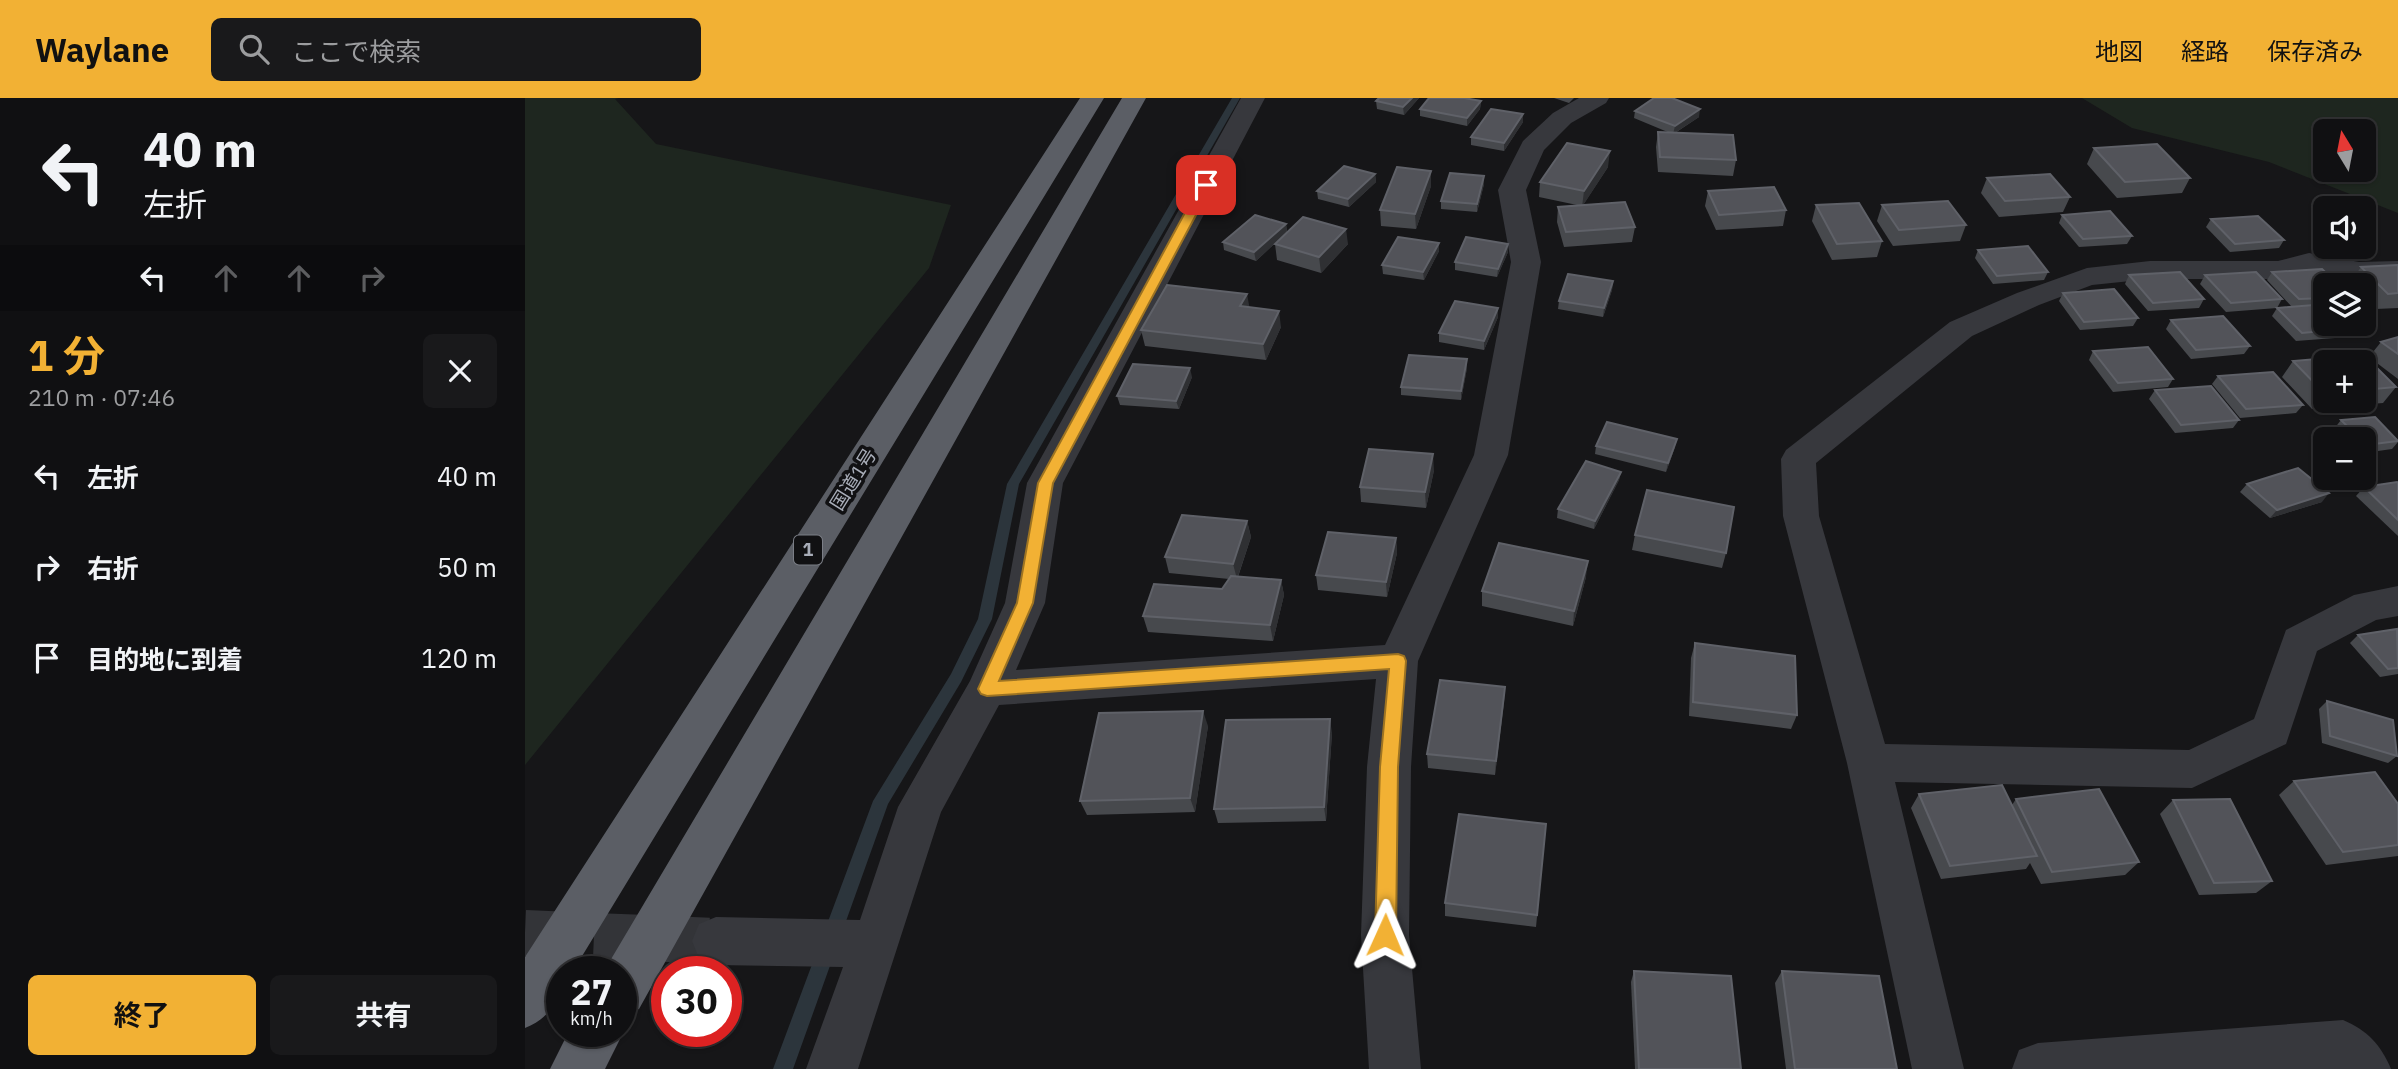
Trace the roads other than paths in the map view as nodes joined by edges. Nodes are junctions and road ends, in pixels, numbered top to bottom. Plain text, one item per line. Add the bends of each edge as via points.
1 (1092, 98) edge
2 (1134, 98) edge
3 (1253, 98) edge
4 (1597, 98) edge
5 (2398, 270) edge
6 (2398, 601) edge
7 (1398, 661) junction
8 (987, 689) junction
9 (1869, 763) junction
10 (716, 941) tunnel mouth
11 (876, 944) junction
12 (637, 963) edge
13 (525, 1003) edge
14 (589, 1047) edge
15 (576, 1069) edge
16 (832, 1069) edge
17 (1395, 1069) edge
18 (1938, 1069) edge
19 (2038, 1069) edge
20 (2365, 1069) edge

1 - 13 highway, 国道1号 / 1
2 - 12 highway
3 - 8 street via 1045,483 1025,603
4 - 7 street via 1562,118 1532,147 1512,190 1526,262 1491,455
5 - 9 street via 2355,270 2296,261 2284,270 2150,270 2087,277 1961,329 1798,459 1801,516
6 - 9 street via 2368,607 2300,640 2271,731 2192,769
7 - 8 street
7 - 17 street via 1389,767 1385,935
8 - 11 street via 920,807
9 - 18 street
10 - 11 street
11 - 16 street
14 - 15 highway
19 - 20 street via 2343,1046

